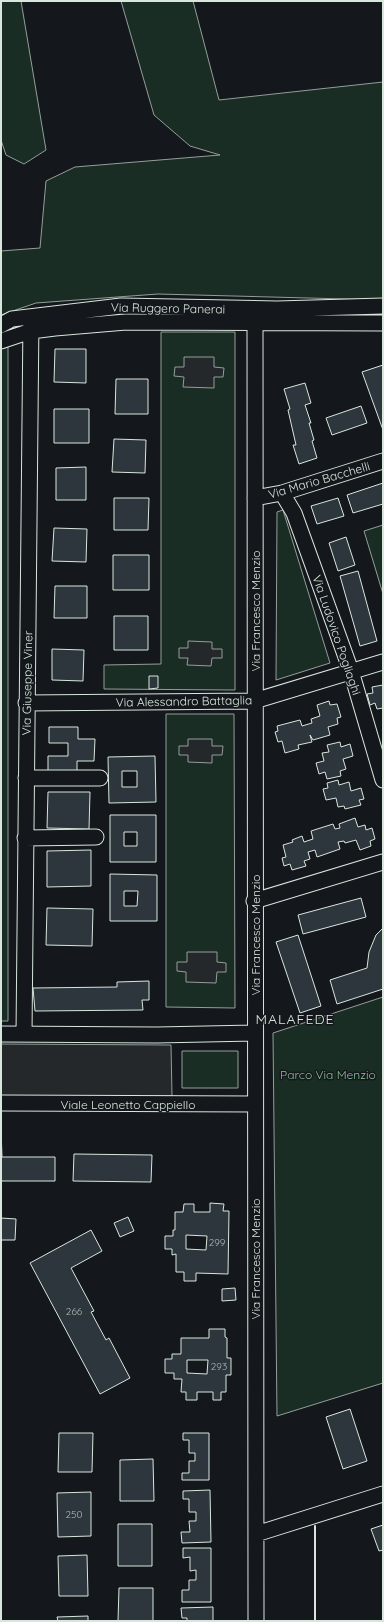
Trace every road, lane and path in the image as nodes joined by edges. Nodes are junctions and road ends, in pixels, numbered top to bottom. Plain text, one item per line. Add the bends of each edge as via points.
1 (383, 306) edge
2 (256, 315) junction
3 (383, 323) edge
4 (1, 324) edge
5 (31, 324) junction
6 (1, 341) edge
7 (383, 461) edge
8 (282, 493) junction
9 (255, 498) junction
10 (383, 662) edge
11 (351, 672) junction
12 (254, 702) junction
13 (26, 703) junction
14 (26, 778) junction
15 (100, 778) dead end
16 (383, 780) edge
17 (96, 837) dead end
18 (25, 838) junction
19 (383, 862) edge
20 (254, 901) junction
21 (254, 1033) junction
22 (1, 1034) edge
23 (24, 1034) junction
24 (1, 1103) edge
25 (255, 1104) junction
26 (383, 1494) edge
27 (256, 1534) junction
28 (256, 1621) edge

1 - 2 street, Via Ruggero Panerai
2 - 3 street, Via Ruggero Panerai
2 - 5 street, Via Ruggero Panerai
2 - 9 street, Via Francesco Menzio
4 - 5 street, Via Ruggero Panerai via 12,319
5 - 6 street, Via Ruggero Panerai
5 - 13 street, Via Giuseppe Viner
7 - 8 street, Via Mario Bacchelli
8 - 9 street, Via Mario Bacchelli
8 - 11 street, Via Ludovico Pogliaghi via 294,513
9 - 12 street, Via Francesco Menzio
10 - 11 street, Via Alessandro Battaglia
11 - 12 street, Via Alessandro Battaglia
11 - 16 street, Via Ludovico Pogliaghi
12 - 13 street, Via Alessandro Battaglia
12 - 20 street, Via Francesco Menzio
13 - 14 street, Via Giuseppe Viner
14 - 15 street
14 - 18 street, Via Giuseppe Viner
17 - 18 street
18 - 23 street, Via Giuseppe Viner
19 - 20 street
20 - 21 street, Via Francesco Menzio
21 - 23 street
21 - 25 street, Via Francesco Menzio
22 - 23 street
24 - 25 street, Viale Leonetto Cappiello
25 - 27 street, Via Francesco Menzio
26 - 27 street
27 - 28 street, Via Francesco Menzio

